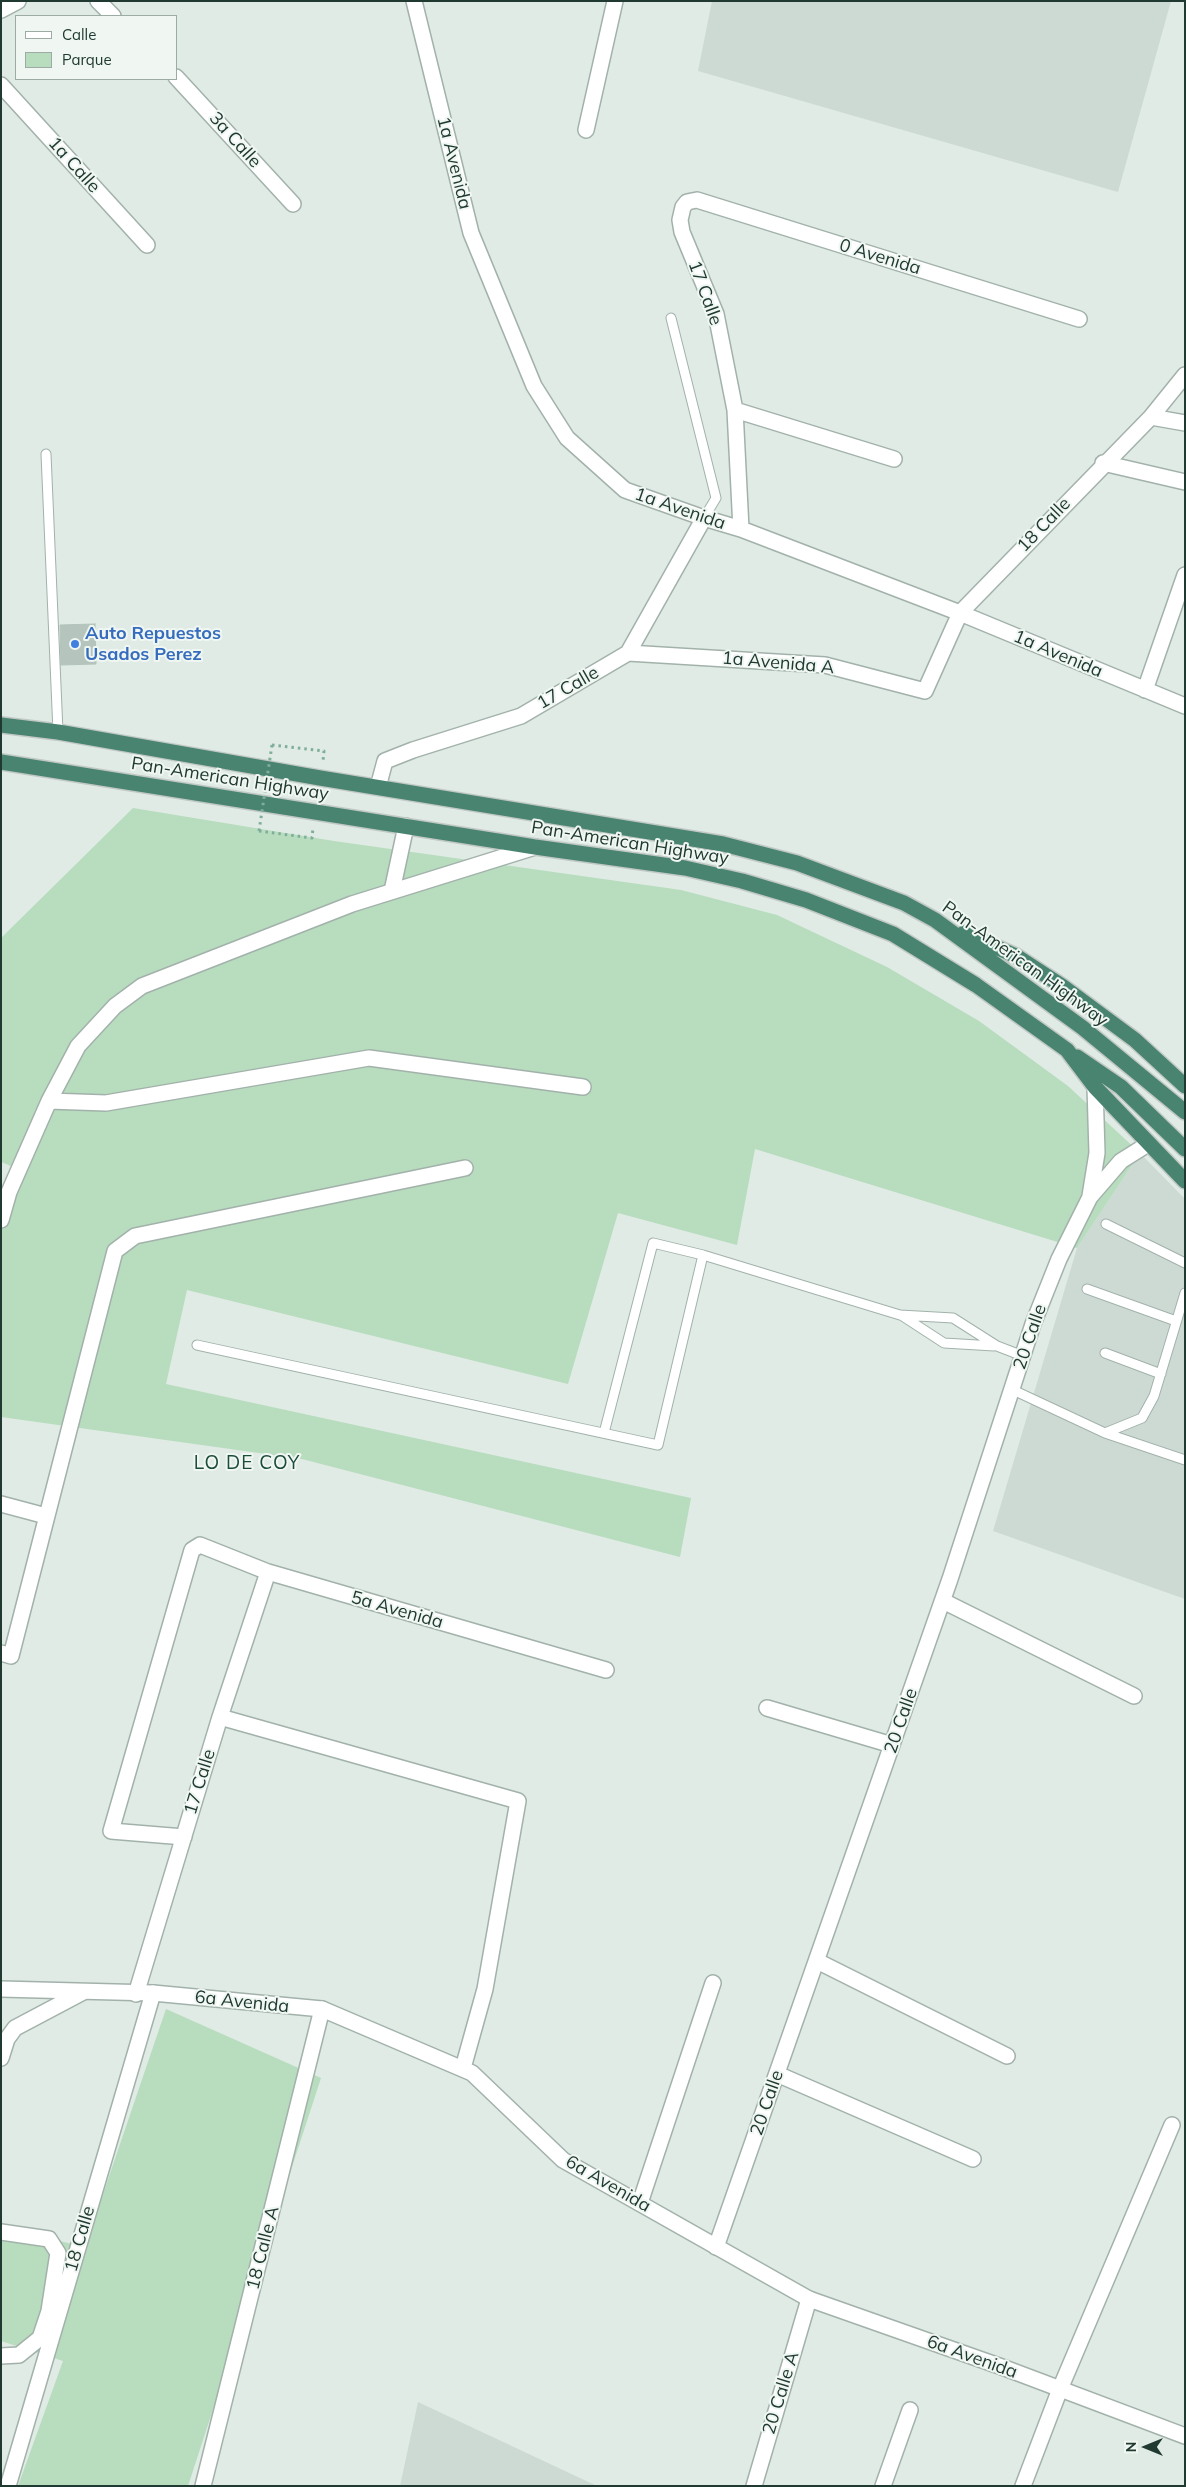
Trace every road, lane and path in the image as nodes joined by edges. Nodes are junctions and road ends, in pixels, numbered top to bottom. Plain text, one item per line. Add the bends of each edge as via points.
1 (18, 1) edge
2 (98, 1) edge
3 (414, 1) edge
4 (614, 1) edge
5 (1, 10) edge
6 (112, 15) edge
7 (178, 80) edge
8 (1, 86) edge
9 (586, 130) dead end
10 (293, 204) dead end
11 (683, 207) joint
12 (147, 245) dead end
13 (671, 318) dead end
14 (1080, 319) dead end
15 (1185, 375) edge
16 (735, 410) junction
17 (1151, 417) junction
18 (1185, 423) edge
19 (46, 454) dead end
20 (894, 459) dead end
21 (1103, 463) junction
22 (1185, 482) edge
23 (704, 518) junction
24 (741, 529) junction
25 (1185, 575) edge
26 (960, 613) junction
27 (628, 653) junction
28 (924, 690) joint
29 (1145, 690) junction
30 (1185, 706) edge
31 (1, 725) edge
32 (58, 732) junction
33 (324, 751) dead end
34 (1, 762) edge
35 (378, 787) junction
36 (406, 826) junction
37 (312, 838) dead end
38 (535, 847) junction
39 (392, 891) junction
40 (934, 920) junction
41 (1067, 1050) junction
42 (1185, 1086) edge
43 (583, 1087) dead end
44 (1095, 1087) junction
45 (49, 1101) junction
46 (1185, 1112) edge
47 (1148, 1144) junction
48 (1185, 1149) edge
49 (465, 1168) dead end
50 (1185, 1181) edge
51 (1090, 1197) junction
52 (1, 1220) edge
53 (1106, 1224) dead end
54 (703, 1255) junction
55 (1185, 1263) edge
56 (1087, 1289) dead end
57 (1185, 1293) edge
58 (900, 1315) junction
59 (1176, 1321) junction
60 (197, 1345) dead end
61 (997, 1346) junction
62 (1105, 1354) dead end
63 (1023, 1356) junction
64 (1161, 1374) junction
65 (1012, 1390) junction
66 (604, 1433) junction
67 (1105, 1433) junction
68 (1185, 1460) edge
69 (1, 1504) edge
70 (46, 1516) junction
71 (268, 1572) junction
72 (943, 1601) junction
73 (1, 1653) edge
74 (606, 1670) dead end
75 (1134, 1696) dead end
76 (767, 1708) dead end
77 (220, 1717) junction
78 (892, 1745) junction
79 (184, 1837) junction
80 (816, 1961) junction
81 (713, 1983) dead end
82 (1, 1989) edge
83 (83, 1992) junction
84 (153, 1993) junction
85 (136, 1994) junction
86 (322, 2009) junction
87 (1007, 2056) dead end
88 (1, 2058) edge
89 (462, 2068) junction
90 (777, 2074) junction
91 (1172, 2125) dead end
92 (972, 2158) dead end
93 (640, 2203) junction
94 (1, 2232) edge
95 (716, 2247) junction
96 (809, 2299) junction
97 (1, 2356) edge
98 (1060, 2389) junction
99 (910, 2410) dead end
100 (1185, 2436) edge
101 (8, 2486) edge
102 (203, 2486) edge
103 (754, 2486) edge
104 (883, 2486) edge
105 (1023, 2486) edge

1 - 5 street
2 - 6 street
3 - 23 street, 1a Avenida via 471,233 534,386 567,438 625,490
4 - 9 street
7 - 10 street, 3a Calle
8 - 12 street, 1a Calle
11 - 14 street, 0 Avenida via 687,202 697,200
11 - 16 street, 17 Calle via 682,232 716,314
13 - 23 lane via 716,498
15 - 17 street, 18 Calle
16 - 20 street
16 - 24 street, 17 Calle
17 - 18 street
17 - 21 street, 18 Calle
19 - 32 lane
21 - 22 street
21 - 26 street, 18 Calle
23 - 24 street, 1a Avenida
23 - 27 street
24 - 26 street, 1a Avenida
25 - 29 street
26 - 28 street, 18 Calle
26 - 29 street, 1a Avenida
27 - 28 street, 1a Avenida A via 825,665
27 - 35 street, 17 Calle via 521,716 384,761
29 - 30 street, 1a Avenida
31 - 32 highway, Pan-American Highway
32 - 35 highway, Pan-American Highway
33 - 37 path, bridge via 272,745 259,831
34 - 36 highway, Pan-American Highway
35 - 40 highway, Pan-American Highway via 723,844 796,863 904,903
36 - 38 highway, Pan-American Highway
36 - 39 street
38 - 39 street
38 - 41 highway, Pan-American Highway via 685,868 806,900 893,934 976,984
39 - 45 street via 142,986 115,1006 78,1046
40 - 42 highway via 1016,956 1062,986 1135,1040
40 - 46 highway, Pan-American Highway via 1083,1028
41 - 44 highway, Pan-American Highway
41 - 48 highway via 1121,1087
43 - 45 street via 369,1058 106,1104
44 - 47 highway, Pan-American Highway
44 - 51 street, 20 Calle via 1097,1152
45 - 52 street via 9,1192
47 - 50 highway, Pan-American Highway
47 - 51 street, 20 Calle via 1120,1161
49 - 70 street via 135,1236 115,1251
51 - 63 street, 20 Calle via 1032,1324
53 - 55 lane
54 - 58 lane
54 - 66 lane via 653,1243
54 - 66 lane via 658,1445
56 - 59 lane
57 - 59 lane
58 - 61 lane via 952,1318
58 - 61 lane via 944,1343
59 - 64 lane
60 - 66 lane
61 - 63 lane
62 - 64 lane
63 - 65 street, 20 Calle
64 - 67 lane via 1142,1418
65 - 67 lane
65 - 72 street, 20 Calle
67 - 68 lane
69 - 70 street
70 - 73 street via 12,1656
71 - 74 street, 5a Avenida
71 - 77 street, 17 Calle
71 - 79 street, 5a Avenida via 200,1545 192,1550 111,1831
72 - 75 street
72 - 78 street, 20 Calle
76 - 78 street
77 - 79 street, 17 Calle
77 - 89 street via 518,1801 485,1989
78 - 80 street, 20 Calle
79 - 85 street, 17 Calle
80 - 87 street
80 - 90 street, 20 Calle
81 - 93 street
82 - 83 street, 6a Avenida
83 - 85 street, 6a Avenida
83 - 88 street via 15,2028 7,2039
84 - 85 street, 6a Avenida
84 - 86 street, 6a Avenida
84 - 101 street, 18 Calle
86 - 89 street, 6a Avenida
86 - 102 street, 18 Calle A
89 - 93 street, 6a Avenida via 472,2072 563,2160
90 - 92 street
90 - 95 street, 20 Calle
91 - 98 street
93 - 95 street, 6a Avenida
94 - 97 street via 49,2239 58,2253 49,2311 40,2338 19,2355
95 - 96 street, 6a Avenida
96 - 98 street, 6a Avenida
96 - 103 street, 20 Calle A
98 - 100 street, 6a Avenida
98 - 105 street
99 - 104 street

